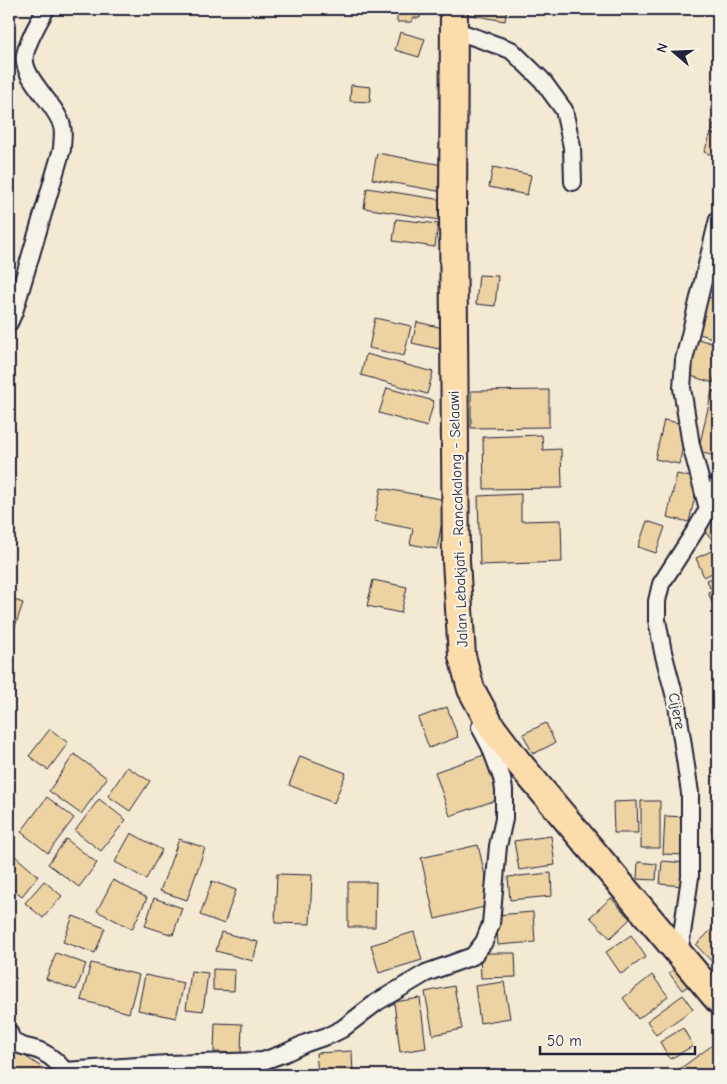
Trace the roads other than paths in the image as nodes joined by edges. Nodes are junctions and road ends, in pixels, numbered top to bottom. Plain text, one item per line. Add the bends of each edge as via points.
1 (46, 9) edge
2 (454, 20) edge
3 (573, 182) dead end
4 (718, 219) edge
5 (9, 323) edge
6 (718, 484) edge
7 (708, 509) junction
8 (471, 689) junction
9 (679, 954) junction
10 (718, 1000) edge
11 (9, 1032) edge
12 (248, 1069) edge
13 (66, 1073) edge

1 - 5 street via 24,56 27,71 63,127 62,149
2 - 3 street via 511,50 542,80 564,110 572,147
2 - 8 main road, Jalan Lebakjati - Rancakalong - Selaawi via 456,561 462,656
4 - 7 street via 684,360 682,388
6 - 7 street, Cijere
7 - 9 street, Cijere via 661,584 657,601 657,620 677,706 690,793 690,877
8 - 9 main road, Jalan Lebakjati - Rancakalong - Selaawi via 491,726 518,762
8 - 12 street via 474,714 490,746 504,790 504,819 498,846 492,924 484,942 473,956 426,973 377,1002 342,1029
9 - 10 main road, Jalan Lebakjati - Rancakalong - Selaawi
11 - 13 street via 21,1047 42,1052
12 - 13 street via 167,1064

